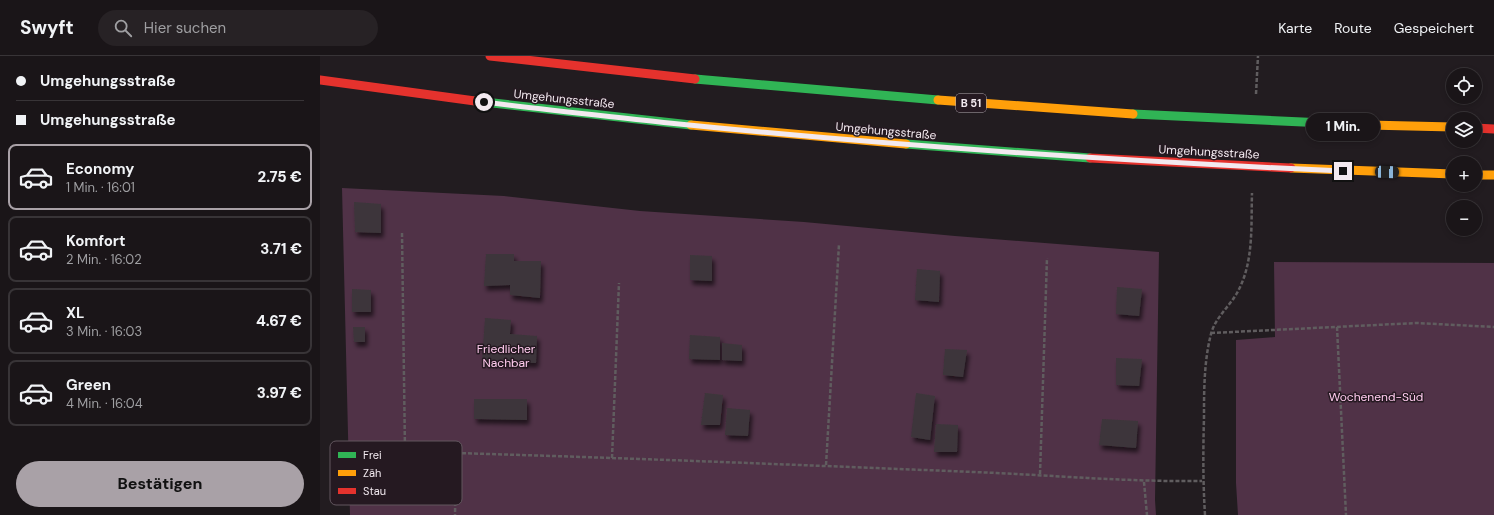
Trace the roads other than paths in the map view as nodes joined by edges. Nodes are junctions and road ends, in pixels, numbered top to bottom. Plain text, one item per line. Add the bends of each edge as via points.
1 (490, 56) edge
2 (320, 80) edge
3 (1446, 128) edge
4 (1482, 128) edge
5 (1494, 128) edge
6 (1446, 174) edge
7 (1482, 175) edge
8 (1494, 175) edge

1 - 3 highway, B 51 via 904,98 1222,118
2 - 6 highway, Umgehungsstraße via 512,106 755,132 898,144 1137,161
4 - 5 highway
7 - 8 highway

